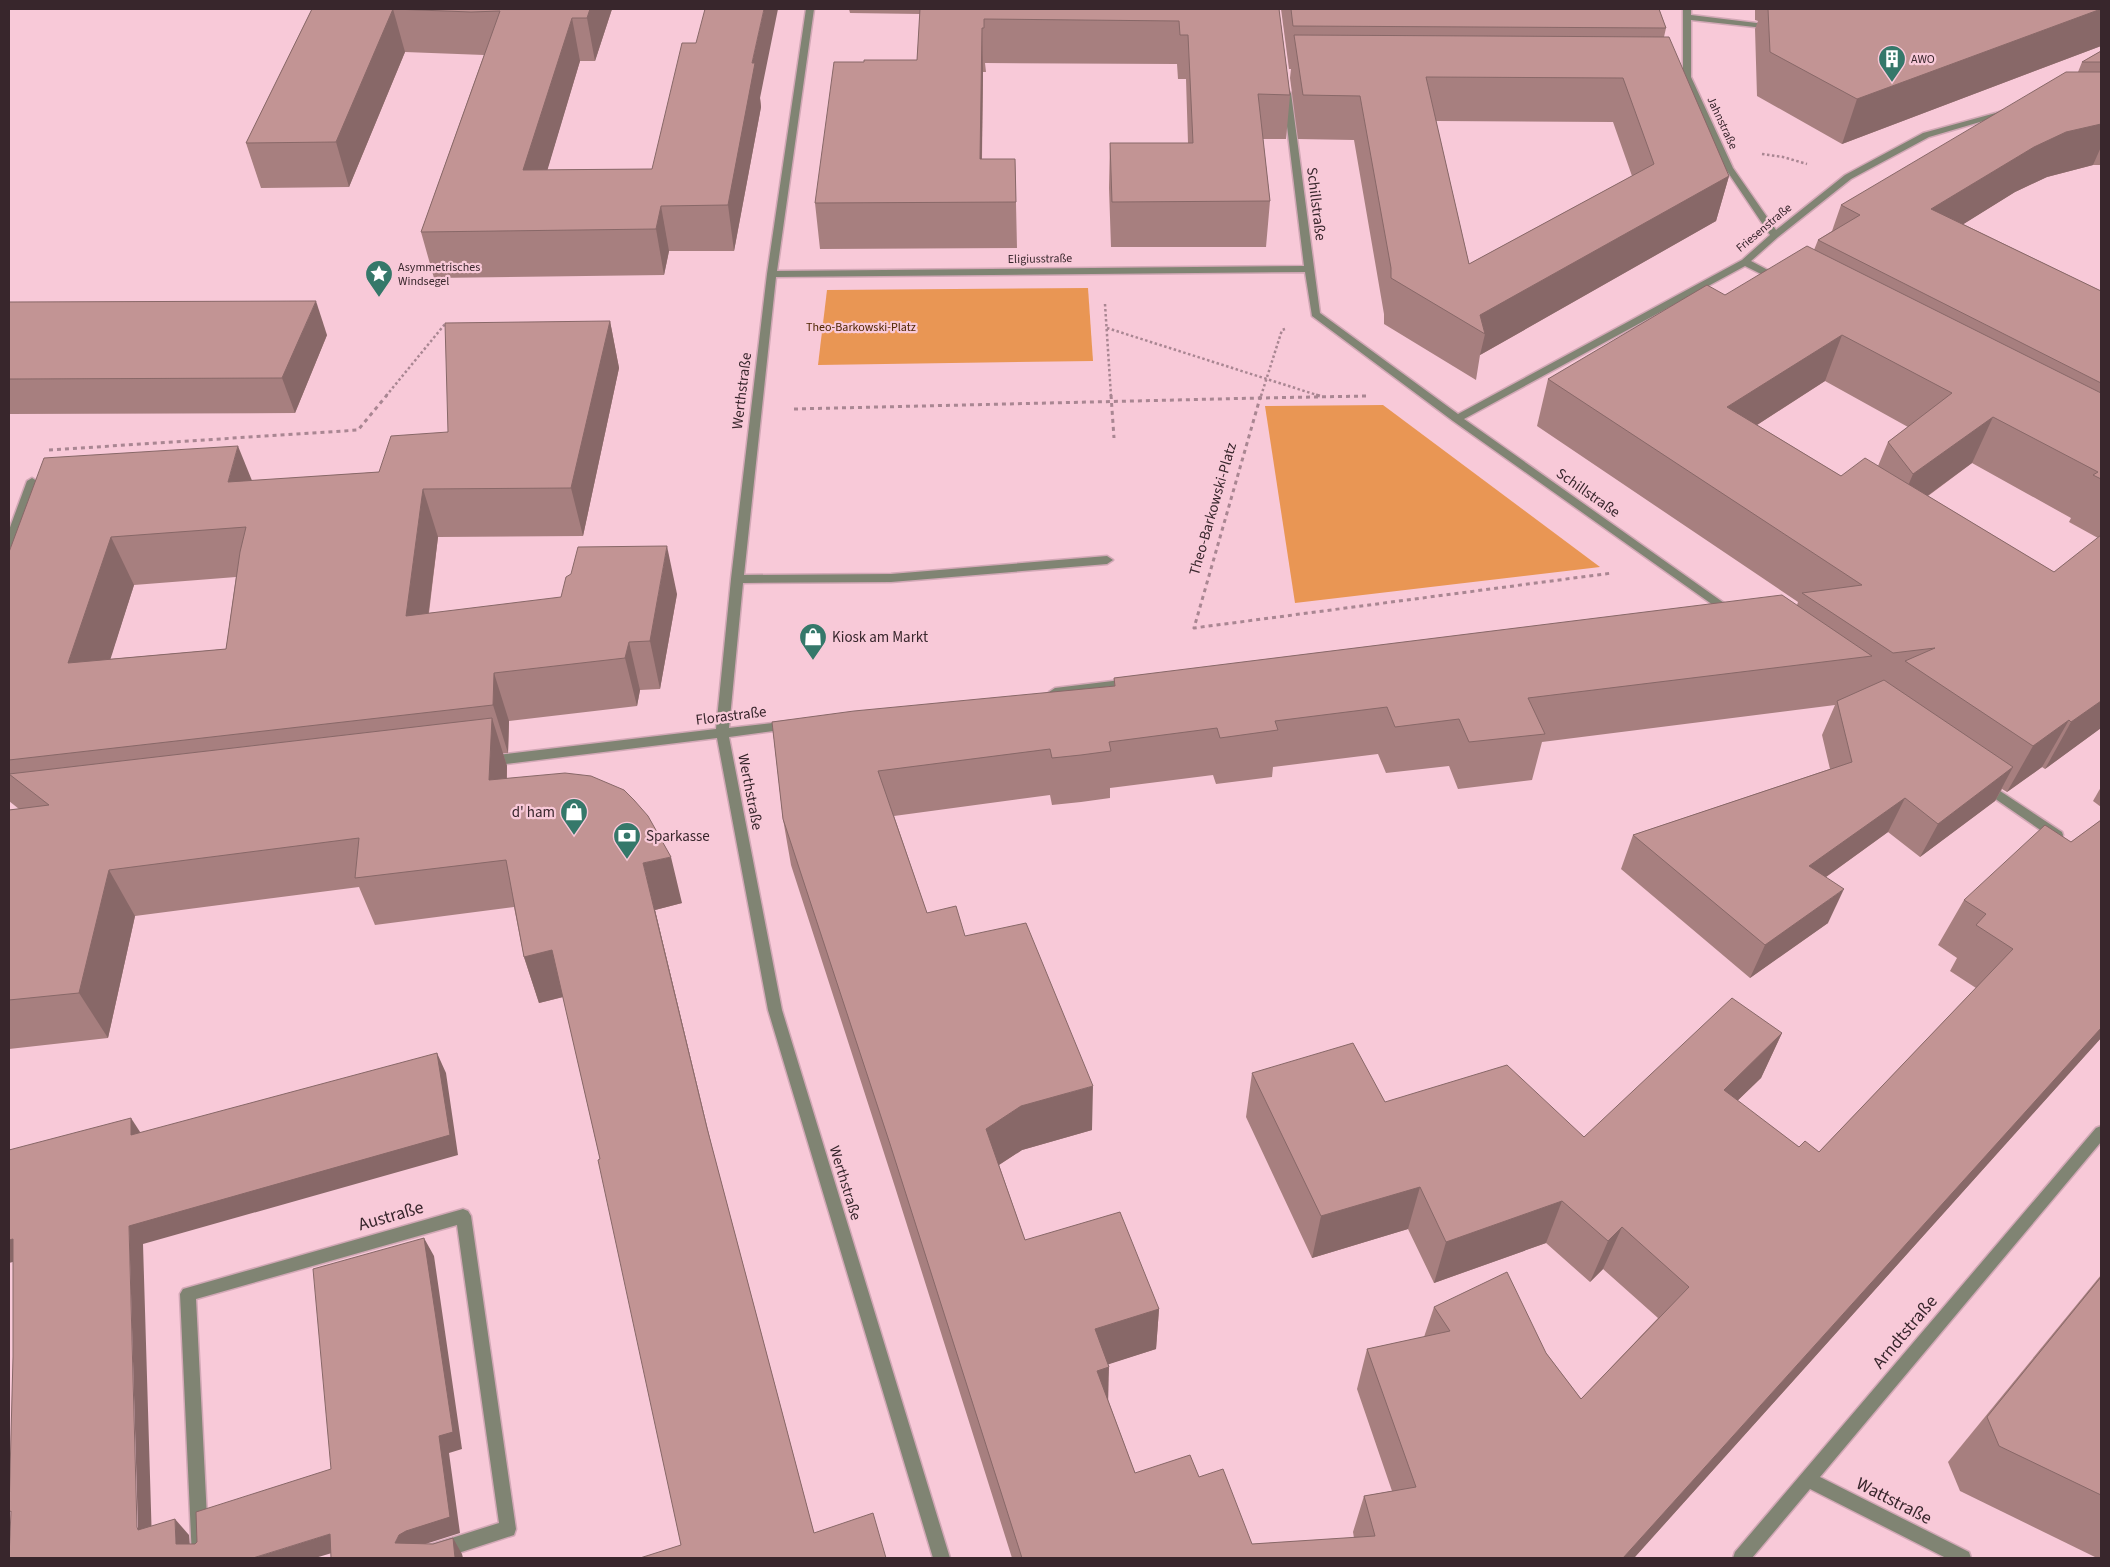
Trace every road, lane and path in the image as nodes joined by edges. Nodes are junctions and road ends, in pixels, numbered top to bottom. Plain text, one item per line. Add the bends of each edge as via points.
1 (810, 9) edge
2 (1687, 13) edge
3 (1784, 28) edge
4 (1678, 77) edge
5 (1687, 77) junction
6 (1285, 82) edge
7 (2012, 112) edge
8 (1720, 148) junction
9 (1848, 177) junction
10 (1775, 235) junction
11 (1745, 262) junction
12 (1309, 269) junction
13 (1103, 271) junction
14 (772, 274) junction
15 (1788, 285) edge
16 (1314, 314) junction
17 (445, 324) edge
18 (1107, 328) junction
19 (1267, 378) junction
20 (1424, 395) junction
21 (1322, 397) junction
22 (1260, 398) junction
23 (1112, 402) junction
24 (756, 410) junction
25 (1457, 420) junction
26 (1114, 438) dead end
27 (49, 450) dead end
28 (32, 481) dead end
29 (9, 544) edge
30 (1107, 560) dead end
31 (1606, 567) dead end
32 (737, 579) junction
33 (1725, 609) junction
34 (1705, 612) edge
35 (1741, 620) edge
36 (1145, 681) edge
37 (1047, 693) edge
38 (801, 724) edge
39 (722, 734) junction
40 (474, 763) edge
41 (1978, 782) edge
42 (2068, 843) edge
43 (2101, 1132) edge
44 (1807, 1479) junction
45 (200, 1558) edge
46 (417, 1558) edge
47 (942, 1558) edge
48 (1741, 1558) edge
49 (1963, 1558) edge

1 - 14 street, Werthstraße
2 - 3 street
2 - 5 street, Jahnstraße
4 - 5 street
5 - 8 street, Jahnstraße
6 - 12 street, Schillstraße
7 - 9 street, Friesenstraße via 1926,135
8 - 9 path via 1783,157
8 - 10 street, Jahnstraße via 1729,168
9 - 10 street, Friesenstraße
10 - 11 street, Friesenstraße
11 - 15 street
11 - 25 street, Friesenstraße
12 - 13 street, Eligiusstraße
12 - 16 street, Schillstraße
13 - 14 street, Eligiusstraße
13 - 18 path
14 - 24 street, Werthstraße
16 - 19 path, Theo-Barkowski-Platz via 1282,330
16 - 20 street, Schillstraße
17 - 27 path via 358,430
18 - 19 path
18 - 23 path
19 - 21 path
19 - 22 path, Theo-Barkowski-Platz
20 - 21 path
20 - 25 street, Schillstraße
21 - 22 path
22 - 23 path
22 - 31 path, Theo-Barkowski-Platz via 1194,628 1614,573
23 - 24 path
23 - 26 path
24 - 32 street, Werthstraße
25 - 33 street, Schillstraße
28 - 29 street
30 - 32 street via 891,578
32 - 39 street, Werthstraße
33 - 34 street
33 - 35 street, Schillstraße
36 - 37 street
38 - 39 street, Florastraße
39 - 40 street, Florastraße
39 - 47 street, Werthstraße via 775,1010
41 - 42 street
43 - 44 street, Arndtstraße
44 - 48 street, Arndtstraße
44 - 49 street, Wattstraße
45 - 46 street, Austraße via 188,1294 463,1216 508,1529

